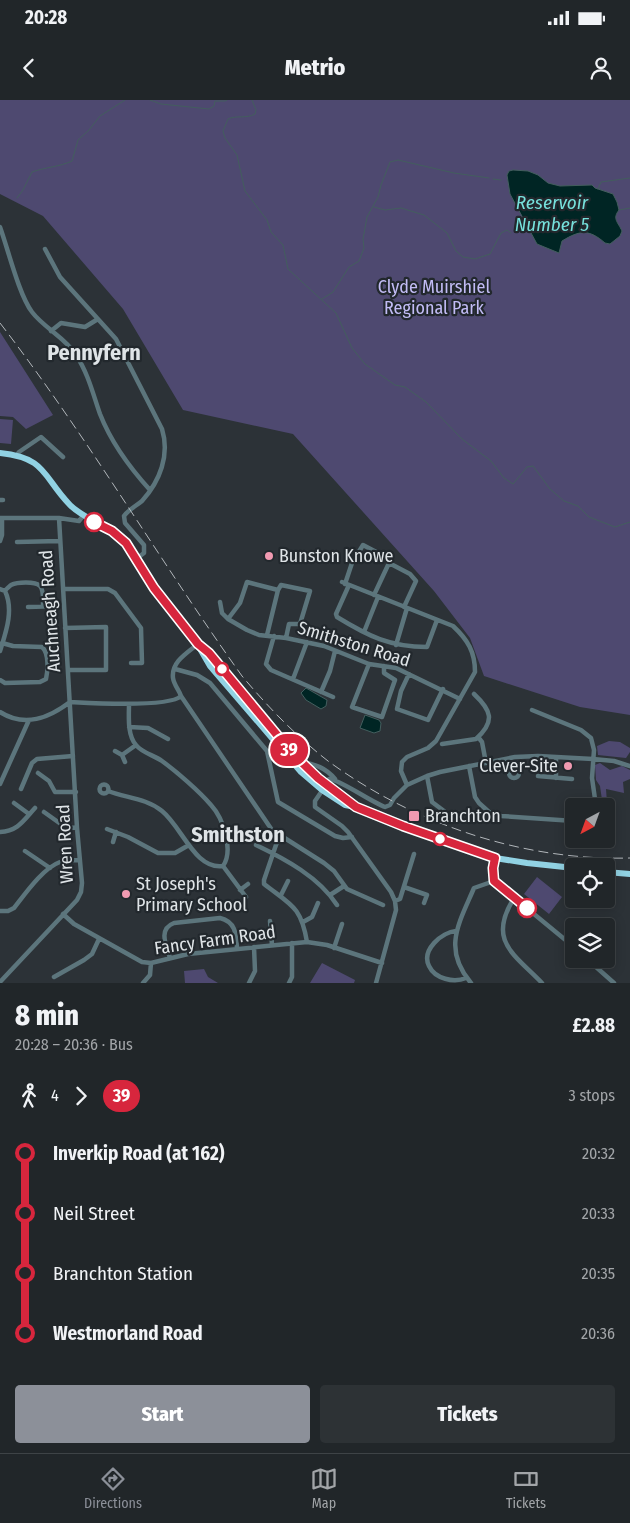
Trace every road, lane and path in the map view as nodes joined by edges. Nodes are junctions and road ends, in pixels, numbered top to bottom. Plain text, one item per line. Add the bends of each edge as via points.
1 (0, 227) edge
2 (45, 249) dead end
3 (98, 319) junction
4 (50, 331) junction
5 (0, 453) edge
6 (17, 456) junction
7 (63, 456) dead end
8 (150, 490) junction
9 (83, 516) junction
10 (1, 518) edge
11 (59, 518) junction
12 (60, 540) junction
13 (0, 541) edge
14 (17, 542) dead end
15 (136, 559) junction
16 (389, 563) junction
17 (345, 584) junction
18 (63, 589) junction
19 (2, 590) edge
20 (278, 590) junction
21 (376, 596) junction
22 (220, 602) dead end
23 (43, 606) junction
24 (59, 606) dead end
25 (28, 607) dead end
26 (406, 608) junction
27 (228, 619) junction
28 (437, 620) junction
29 (65, 628) junction
30 (364, 632) junction
31 (267, 636) junction
32 (274, 636) junction
33 (286, 638) junction
34 (306, 642) junction
35 (2, 643) junction
36 (198, 644) junction
37 (396, 645) junction
38 (0, 651) edge
39 (335, 651) junction
40 (131, 663) dead end
41 (369, 664) junction
42 (384, 666) junction
43 (175, 669) junction
44 (68, 670) junction
45 (409, 674) junction
46 (293, 679) junction
47 (0, 680) edge
48 (443, 689) junction
49 (321, 692) junction
50 (474, 694) dead end
51 (180, 696) junction
52 (333, 697) dead end
53 (460, 699) junction
54 (480, 699) junction
55 (70, 702) junction
56 (129, 704) junction
57 (476, 704) dead end
58 (532, 710) dead end
59 (0, 712) edge
60 (29, 720) junction
61 (130, 727) junction
62 (165, 728) dead end
63 (160, 734) junction
64 (478, 737) junction
65 (168, 739) dead end
66 (442, 744) dead end
67 (136, 745) junction
68 (115, 751) dead end
69 (122, 755) junction
70 (73, 756) junction
71 (556, 757) junction
72 (511, 758) junction
73 (593, 759) junction
74 (125, 762) dead end
75 (300, 762) junction
76 (486, 763) junction
77 (629, 764) edge
78 (469, 766) junction
79 (513, 768) dead end
80 (38, 772) dead end
81 (427, 776) junction
82 (538, 776) dead end
83 (556, 778) junction
84 (335, 779) junction
85 (572, 779) dead end
86 (340, 783) junction
87 (0, 784) edge
88 (407, 785) junction
89 (324, 788) junction
90 (21, 790) dead end
91 (108, 791) dead end
92 (353, 791) junction
93 (76, 792) junction
94 (595, 798) edge
95 (348, 800) junction
96 (14, 803) dead end
97 (356, 807) junction
98 (35, 808) dead end
99 (44, 812) dead end
100 (60, 813) dead end
101 (29, 814) junction
102 (452, 817) dead end
103 (55, 820) junction
104 (565, 820) edge
105 (77, 828) junction
106 (107, 829) dead end
107 (0, 832) edge
108 (116, 832) junction
109 (276, 836) junction
110 (352, 837) junction
111 (113, 842) dead end
112 (189, 845) junction
113 (256, 845) dead end
114 (38, 850) dead end
115 (25, 851) dead end
116 (273, 853) junction
117 (414, 854) dead end
118 (34, 857) junction
119 (495, 858) junction
120 (80, 860) junction
121 (223, 866) junction
122 (565, 867) edge
123 (50, 868) junction
124 (615, 873) edge
125 (630, 874) edge
126 (288, 881) dead end
127 (494, 881) junction
128 (248, 884) dead end
129 (344, 886) junction
130 (404, 887) junction
131 (240, 890) junction
132 (330, 895) junction
133 (281, 896) junction
134 (246, 897) dead end
135 (514, 898) junction
136 (395, 901) junction
137 (318, 903) dead end
138 (424, 903) dead end
139 (337, 905) dead end
140 (383, 905) dead end
141 (0, 911) edge
142 (63, 914) junction
143 (270, 921) dead end
144 (303, 922) junction
145 (342, 924) dead end
146 (456, 931) junction
147 (98, 939) junction
148 (565, 940) edge
149 (307, 942) junction
150 (292, 943) junction
151 (272, 946) junction
152 (254, 947) junction
153 (334, 948) junction
154 (237, 949) junction
155 (170, 958) junction
156 (151, 964) junction
157 (382, 964) junction
158 (597, 968) edge
159 (0, 972) edge
160 (5, 977) junction
161 (54, 977) dead end
162 (466, 978) junction
163 (0, 982) edge
164 (143, 983) edge
165 (249, 983) edge
166 (289, 983) edge
167 (376, 983) edge
168 (471, 983) edge
169 (542, 983) edge
170 (614, 983) edge

1 - 4 street via 31,312
2 - 3 street via 60,277
3 - 4 street via 85,327 63,323
3 - 8 street via 116,339 162,429 165,444 163,464
4 - 8 street via 76,354 110,434 129,466
5 - 6 highway
6 - 7 street via 41,436
6 - 9 highway via 40,467
8 - 15 street via 124,516 125,523 144,545 144,553
9 - 11 street via 79,521
9 - 15 highway via 112,531 126,543
10 - 11 street
10 - 13 street
11 - 12 street, Auchneagh Road
12 - 14 street
12 - 18 street, Auchneagh Road
15 - 36 highway via 154,588
16 - 17 street via 382,555 363,545
16 - 21 street
16 - 26 street via 416,580
17 - 21 street
17 - 30 street via 337,618
18 - 29 street, Auchneagh Road
18 - 40 street via 108,589 115,592 141,628 142,663
19 - 23 street via 10,585 39,584
19 - 35 street via 8,596 9,620
20 - 27 street via 247,582 240,603
20 - 31 street
20 - 33 street via 281,585 310,591 300,624 289,624
21 - 26 street
21 - 30 street
22 - 27 street via 222,613
23 - 24 street
23 - 25 street
26 - 28 street
26 - 37 street
27 - 31 street, Smithston Road
28 - 37 street via 427,647
28 - 53 street via 454,626 465,637 475,660 475,672
29 - 44 street, Auchneagh Road
29 - 44 street via 106,627 106,670
30 - 37 street
31 - 32 street, Smithston Road
32 - 33 street, Smithston Road
32 - 46 street via 266,664 277,673
33 - 34 street, Smithston Road
34 - 39 street, Smithston Road
34 - 46 street
35 - 38 street
35 - 47 street via 42,646 46,652 47,671 46,679 40,682
36 - 43 street via 179,659
36 - 75 highway
36 - 89 highway via 207,662 231,692 301,772
39 - 41 street, Smithston Road
39 - 49 street
41 - 42 street, Smithston Road
41 - 42 street via 352,707 382,717 395,680 384,673
42 - 45 street, Smithston Road
43 - 51 street via 173,679
43 - 110 street via 210,683 267,751 278,802 335,836
44 - 55 street, Auchneagh Road
45 - 48 street, Smithston Road
45 - 48 street via 401,691 398,710 428,720
46 - 49 street
48 - 53 street, Smithston Road
49 - 52 street
50 - 54 street
51 - 56 street via 172,701
51 - 109 street
53 - 88 street via 436,740 402,762 401,771
54 - 57 street
54 - 64 street via 490,714
55 - 56 street
55 - 60 street via 47,717
55 - 70 street, Wren Road
56 - 61 street
58 - 73 street via 588,734 593,743
59 - 60 street via 12,718
60 - 87 street
61 - 63 street via 148,728
61 - 67 street
62 - 63 street
63 - 65 street
64 - 66 street via 449,740
64 - 76 street
67 - 69 street
67 - 121 street via 161,760 212,805 228,845 229,855
68 - 69 street
69 - 74 street
70 - 90 street via 37,759 32,763
70 - 93 street, Wren Road
71 - 72 street
71 - 73 street
71 - 83 street
72 - 76 street
72 - 79 street
73 - 77 street
73 - 94 street
75 - 84 street via 315,764
75 - 89 highway
76 - 78 street
78 - 81 street
78 - 104 street via 475,797 489,812 502,816
80 - 93 street via 50,778 54,792
81 - 88 street
81 - 102 street via 432,802
82 - 83 street
83 - 85 street
84 - 86 street
84 - 89 street via 329,779
86 - 89 street
86 - 92 street
88 - 92 street via 387,807
89 - 95 highway
89 - 97 highway via 345,805
89 - 110 street via 315,801 315,807
91 - 112 street via 136,798 162,811
92 - 95 street
93 - 105 street, Wren Road
95 - 97 highway
96 - 101 street
97 - 119 highway
98 - 101 street
99 - 103 street
100 - 103 street
101 - 107 street via 15,829
103 - 105 street via 68,828
105 - 120 street, Wren Road
106 - 108 street
108 - 111 street
108 - 112 street via 158,853 175,854
109 - 116 street
109 - 129 street via 283,837 324,863
110 - 136 street
112 - 121 street via 208,865
113 - 116 street
114 - 118 street
115 - 118 street
116 - 132 street via 310,877
116 - 133 street via 264,884
117 - 130 street
118 - 123 street
119 - 122 highway
119 - 127 street
120 - 123 street via 62,861
120 - 142 street, Wren Road via 83,888 77,900
121 - 131 street
123 - 141 street via 14,908
124 - 125 highway
126 - 133 street
127 - 135 street
127 - 146 street via 474,888
128 - 131 street
129 - 132 street
129 - 140 street
130 - 136 street via 400,899
130 - 138 street via 427,895
131 - 134 street
132 - 139 street
133 - 144 street via 293,905
135 - 148 street
135 - 169 street via 502,924 503,938 507,948
136 - 157 street via 396,910
137 - 144 street via 312,918
142 - 147 street, Fancy Farm Road
142 - 160 street, Wren Road
143 - 151 street
144 - 149 street
145 - 153 street
146 - 162 street via 457,958
146 - 162 street via 440,937 430,949 428,966 445,979
147 - 156 street, Fancy Farm Road via 131,958
147 - 161 street via 92,954
149 - 150 street, Fancy Farm Road
149 - 153 street, Fancy Farm Road
150 - 151 street, Fancy Farm Road
150 - 166 street via 292,977
151 - 152 street, Fancy Farm Road
152 - 154 street, Fancy Farm Road
152 - 165 street via 255,970
153 - 157 street, Fancy Farm Road
154 - 155 street, Fancy Farm Road
154 - 155 street via 234,927 226,920 174,923 164,932
155 - 156 street, Fancy Farm Road
156 - 164 street via 150,975
157 - 167 street
158 - 170 street
159 - 160 street
160 - 163 street, Wren Road
162 - 168 street

